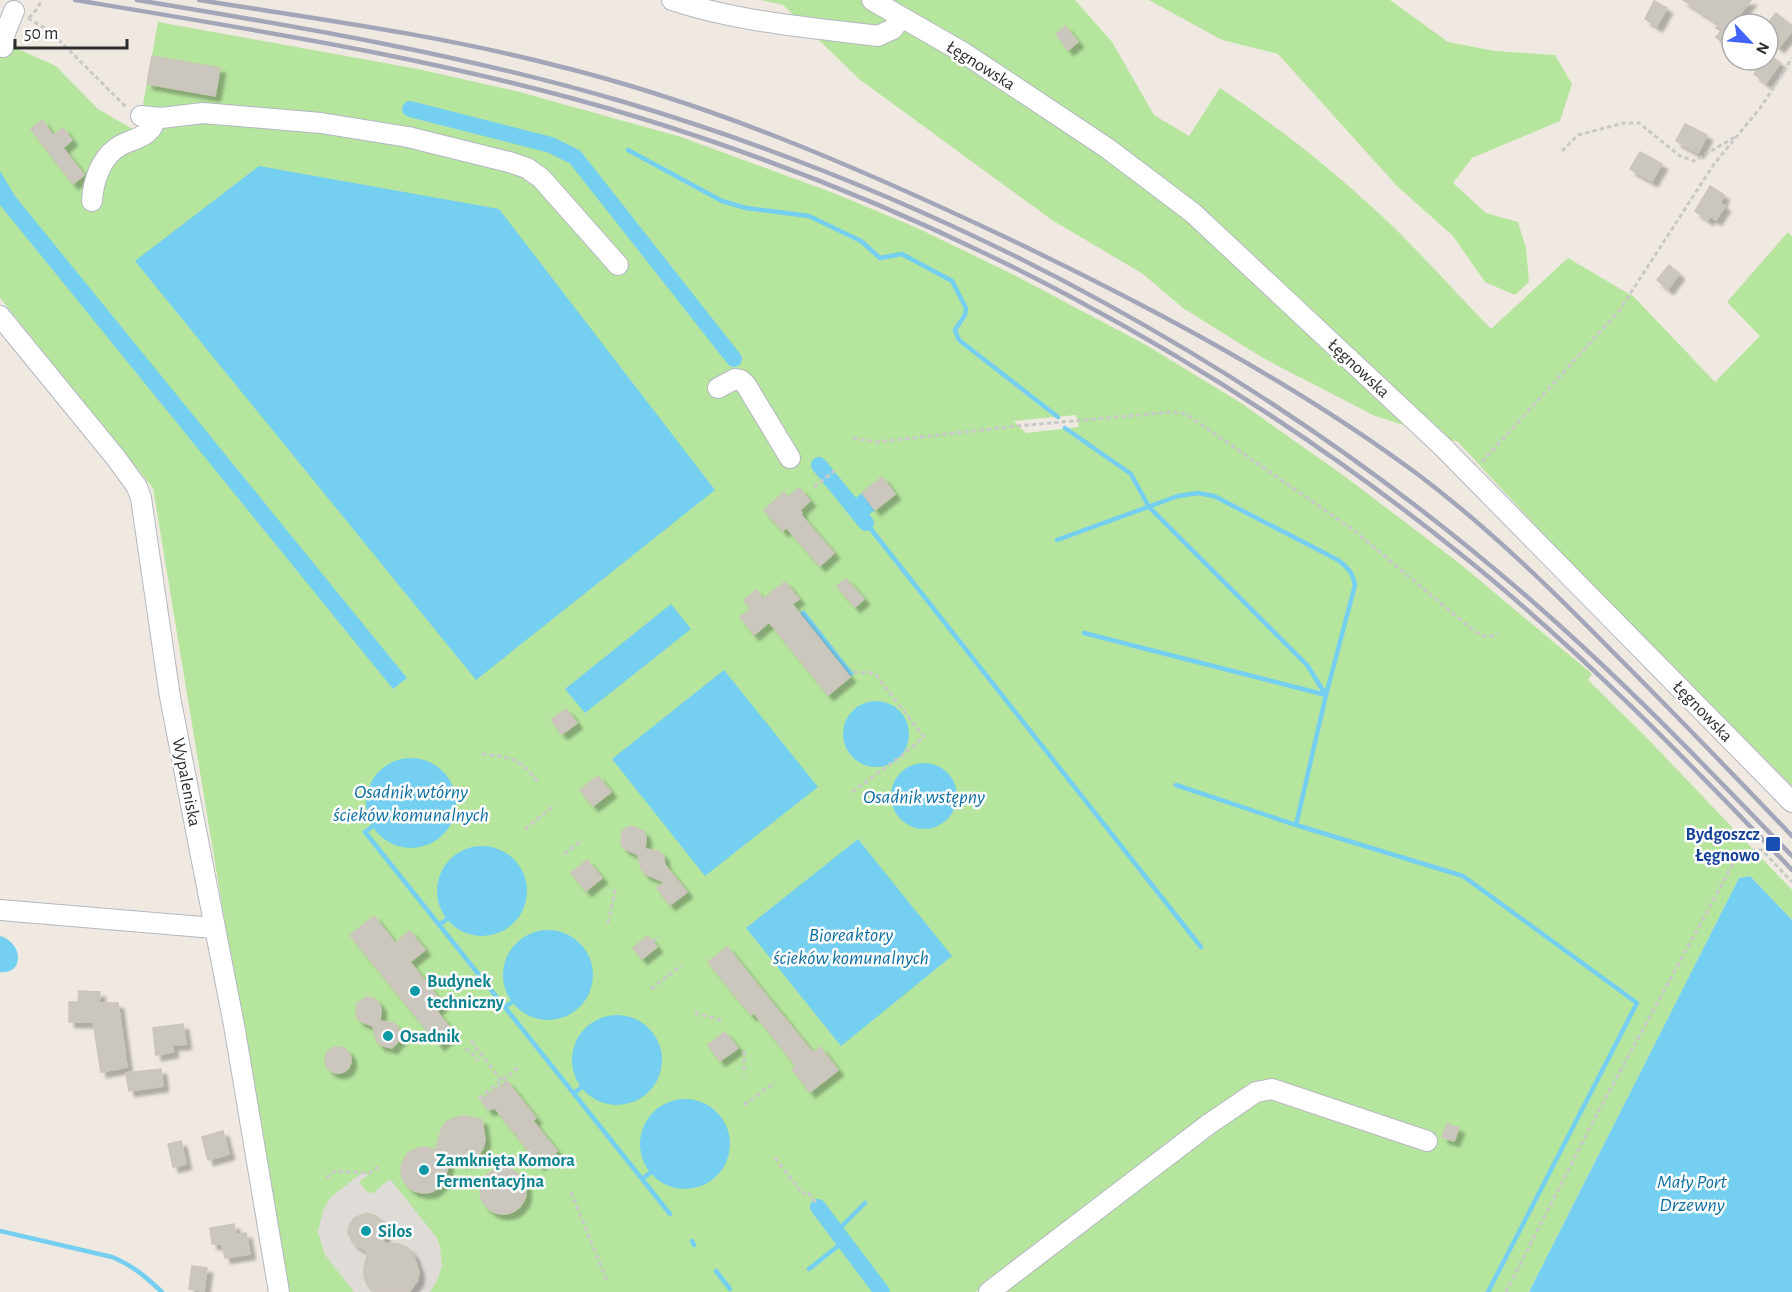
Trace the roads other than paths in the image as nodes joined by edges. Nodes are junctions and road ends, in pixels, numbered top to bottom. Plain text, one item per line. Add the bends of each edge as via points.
1 (672, 0) edge
2 (872, 0) edge
3 (22, 15) road end
4 (901, 17) junction
5 (3, 47) dead end
6 (92, 201) dead end
7 (618, 265) dead end
8 (0, 316) edge
9 (718, 388) dead end
10 (790, 458) dead end
11 (1792, 802) edge
12 (0, 910) edge
13 (214, 928) junction
14 (1427, 1141) dead end
15 (279, 1292) edge
16 (988, 1292) edge

1 - 4 street via 736,18 878,36 893,29
2 - 4 street, Łęgnowska
3 - 5 street via 5,33
4 - 11 street, Łęgnowska via 1107,148 1192,213 1471,475
6 - 7 street via 95,181 109,155 148,132 155,123 148,117 203,113 321,123 408,137 527,168 541,178
8 - 13 street, Wypaleniska via 116,458 141,498 170,697
9 - 10 street via 741,380
12 - 13 street
13 - 15 street, Wypaleniska
14 - 16 street via 1272,1089 1256,1092

